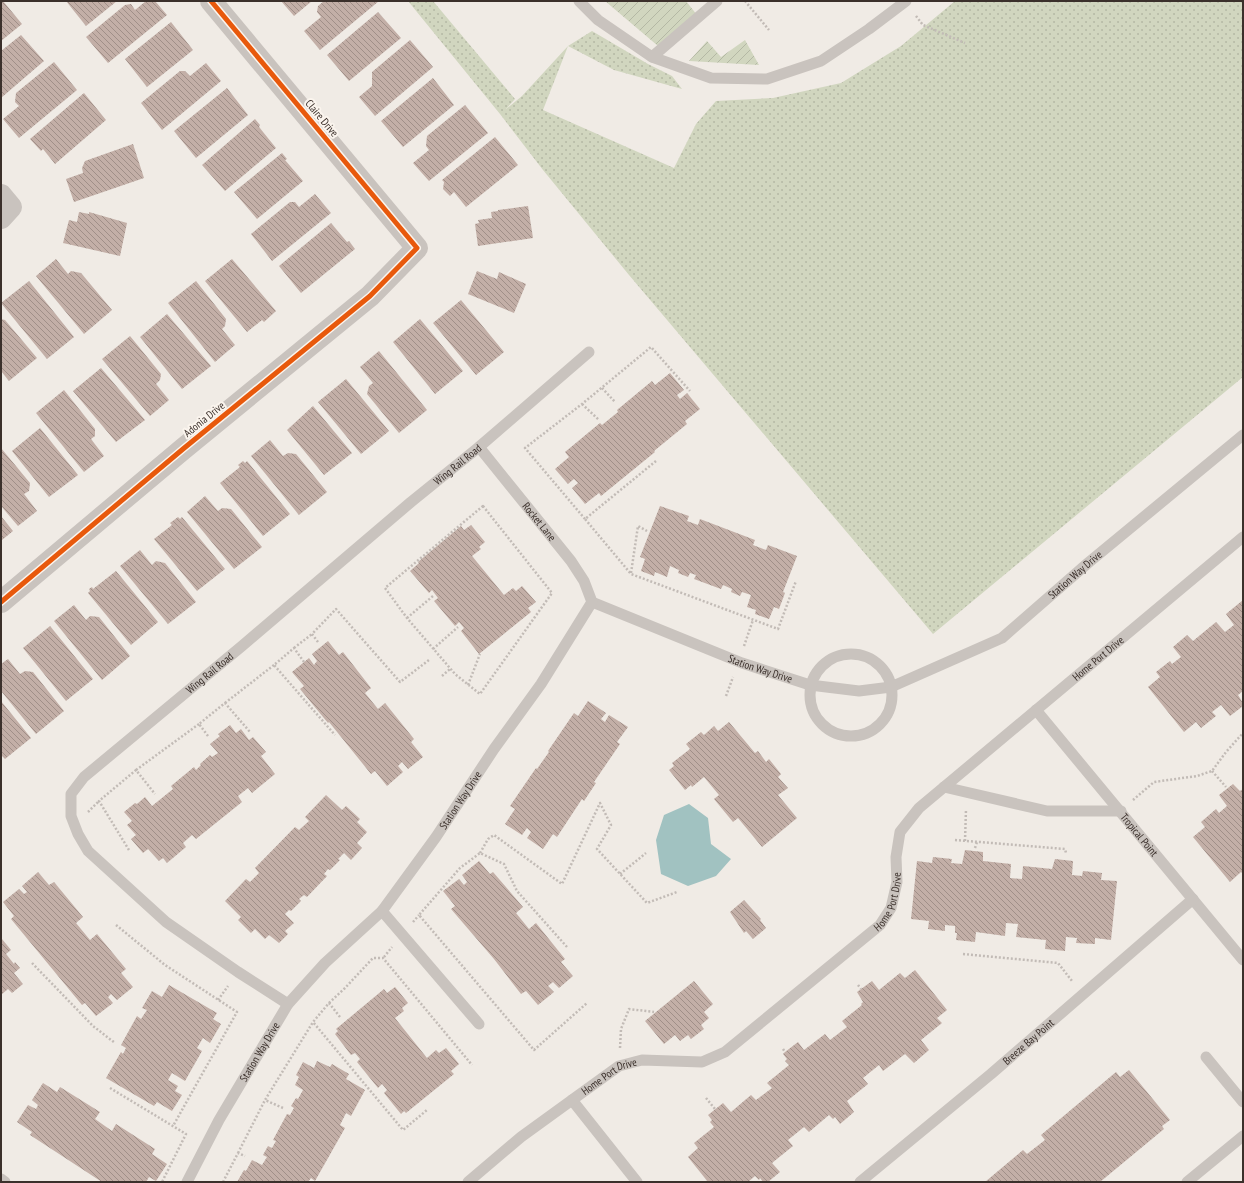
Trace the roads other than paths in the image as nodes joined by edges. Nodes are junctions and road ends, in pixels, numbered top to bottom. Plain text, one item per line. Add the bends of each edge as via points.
1 (211, 1) edge
2 (579, 1) edge
3 (717, 1) edge
4 (905, 1) edge
5 (652, 57) junction
6 (1, 195) edge
7 (1, 218) edge
8 (417, 248) joint
9 (589, 352) dead end
10 (1243, 435) edge
11 (479, 447) junction
12 (1243, 538) edge
13 (1, 602) edge
14 (592, 602) junction
15 (810, 685) junction
16 (891, 687) junction
17 (1036, 710) junction
18 (944, 787) junction
19 (1121, 811) junction
20 (1193, 899) junction
21 (382, 911) junction
22 (1241, 953) edge
23 (288, 1004) junction
24 (479, 1024) dead end
25 (1206, 1057) dead end
26 (572, 1100) junction
27 (1243, 1102) edge
28 (1243, 1136) edge
29 (1, 1180) edge
30 (5, 1182) edge
31 (187, 1182) edge
32 (468, 1182) edge
33 (637, 1182) edge
34 (860, 1182) edge
35 (1187, 1182) edge

1 - 8 street, Claire Drive
2 - 5 lane via 598,20
3 - 5 lane
4 - 5 lane via 869,30 821,61 767,79 711,78
6 - 7 street via 11,207
8 - 13 street, Adonia Drive via 370,296
9 - 11 lane, Wing Rail Road
10 - 16 lane, Station Way Drive via 1002,638
11 - 14 lane, Rocket Lane via 571,561 584,581
11 - 23 lane, Wing Rail Road via 84,777 71,794 71,816 88,851 166,922
12 - 17 lane, Home Port Drive
14 - 15 lane, Station Way Drive via 742,663
14 - 21 lane, Station Way Drive via 541,684
15 - 16 lane, Station Way Drive via 859,690
15 - 16 lane via 819,668 833,657 851,653 869,658 884,670
15 - 16 lane via 809,699 814,714 823,725 836,733 850,736 864,734 877,726 889,708
17 - 18 lane, Home Port Drive
17 - 19 lane, Tropical Point
18 - 19 lane via 1047,811
18 - 26 lane, Home Port Drive via 919,808 900,832 896,857 897,882 891,908 880,925 725,1052 702,1062 642,1060 619,1066
19 - 20 lane, Tropical Point
20 - 22 lane, Tropical Point
20 - 34 lane, Breeze Bay Point via 974,1088
21 - 23 lane, Station Way Drive via 325,963
21 - 24 lane
23 - 31 lane, Station Way Drive via 219,1120
25 - 27 lane
26 - 32 lane, Home Port Drive via 521,1137
26 - 33 lane
28 - 35 lane
29 - 30 lane

